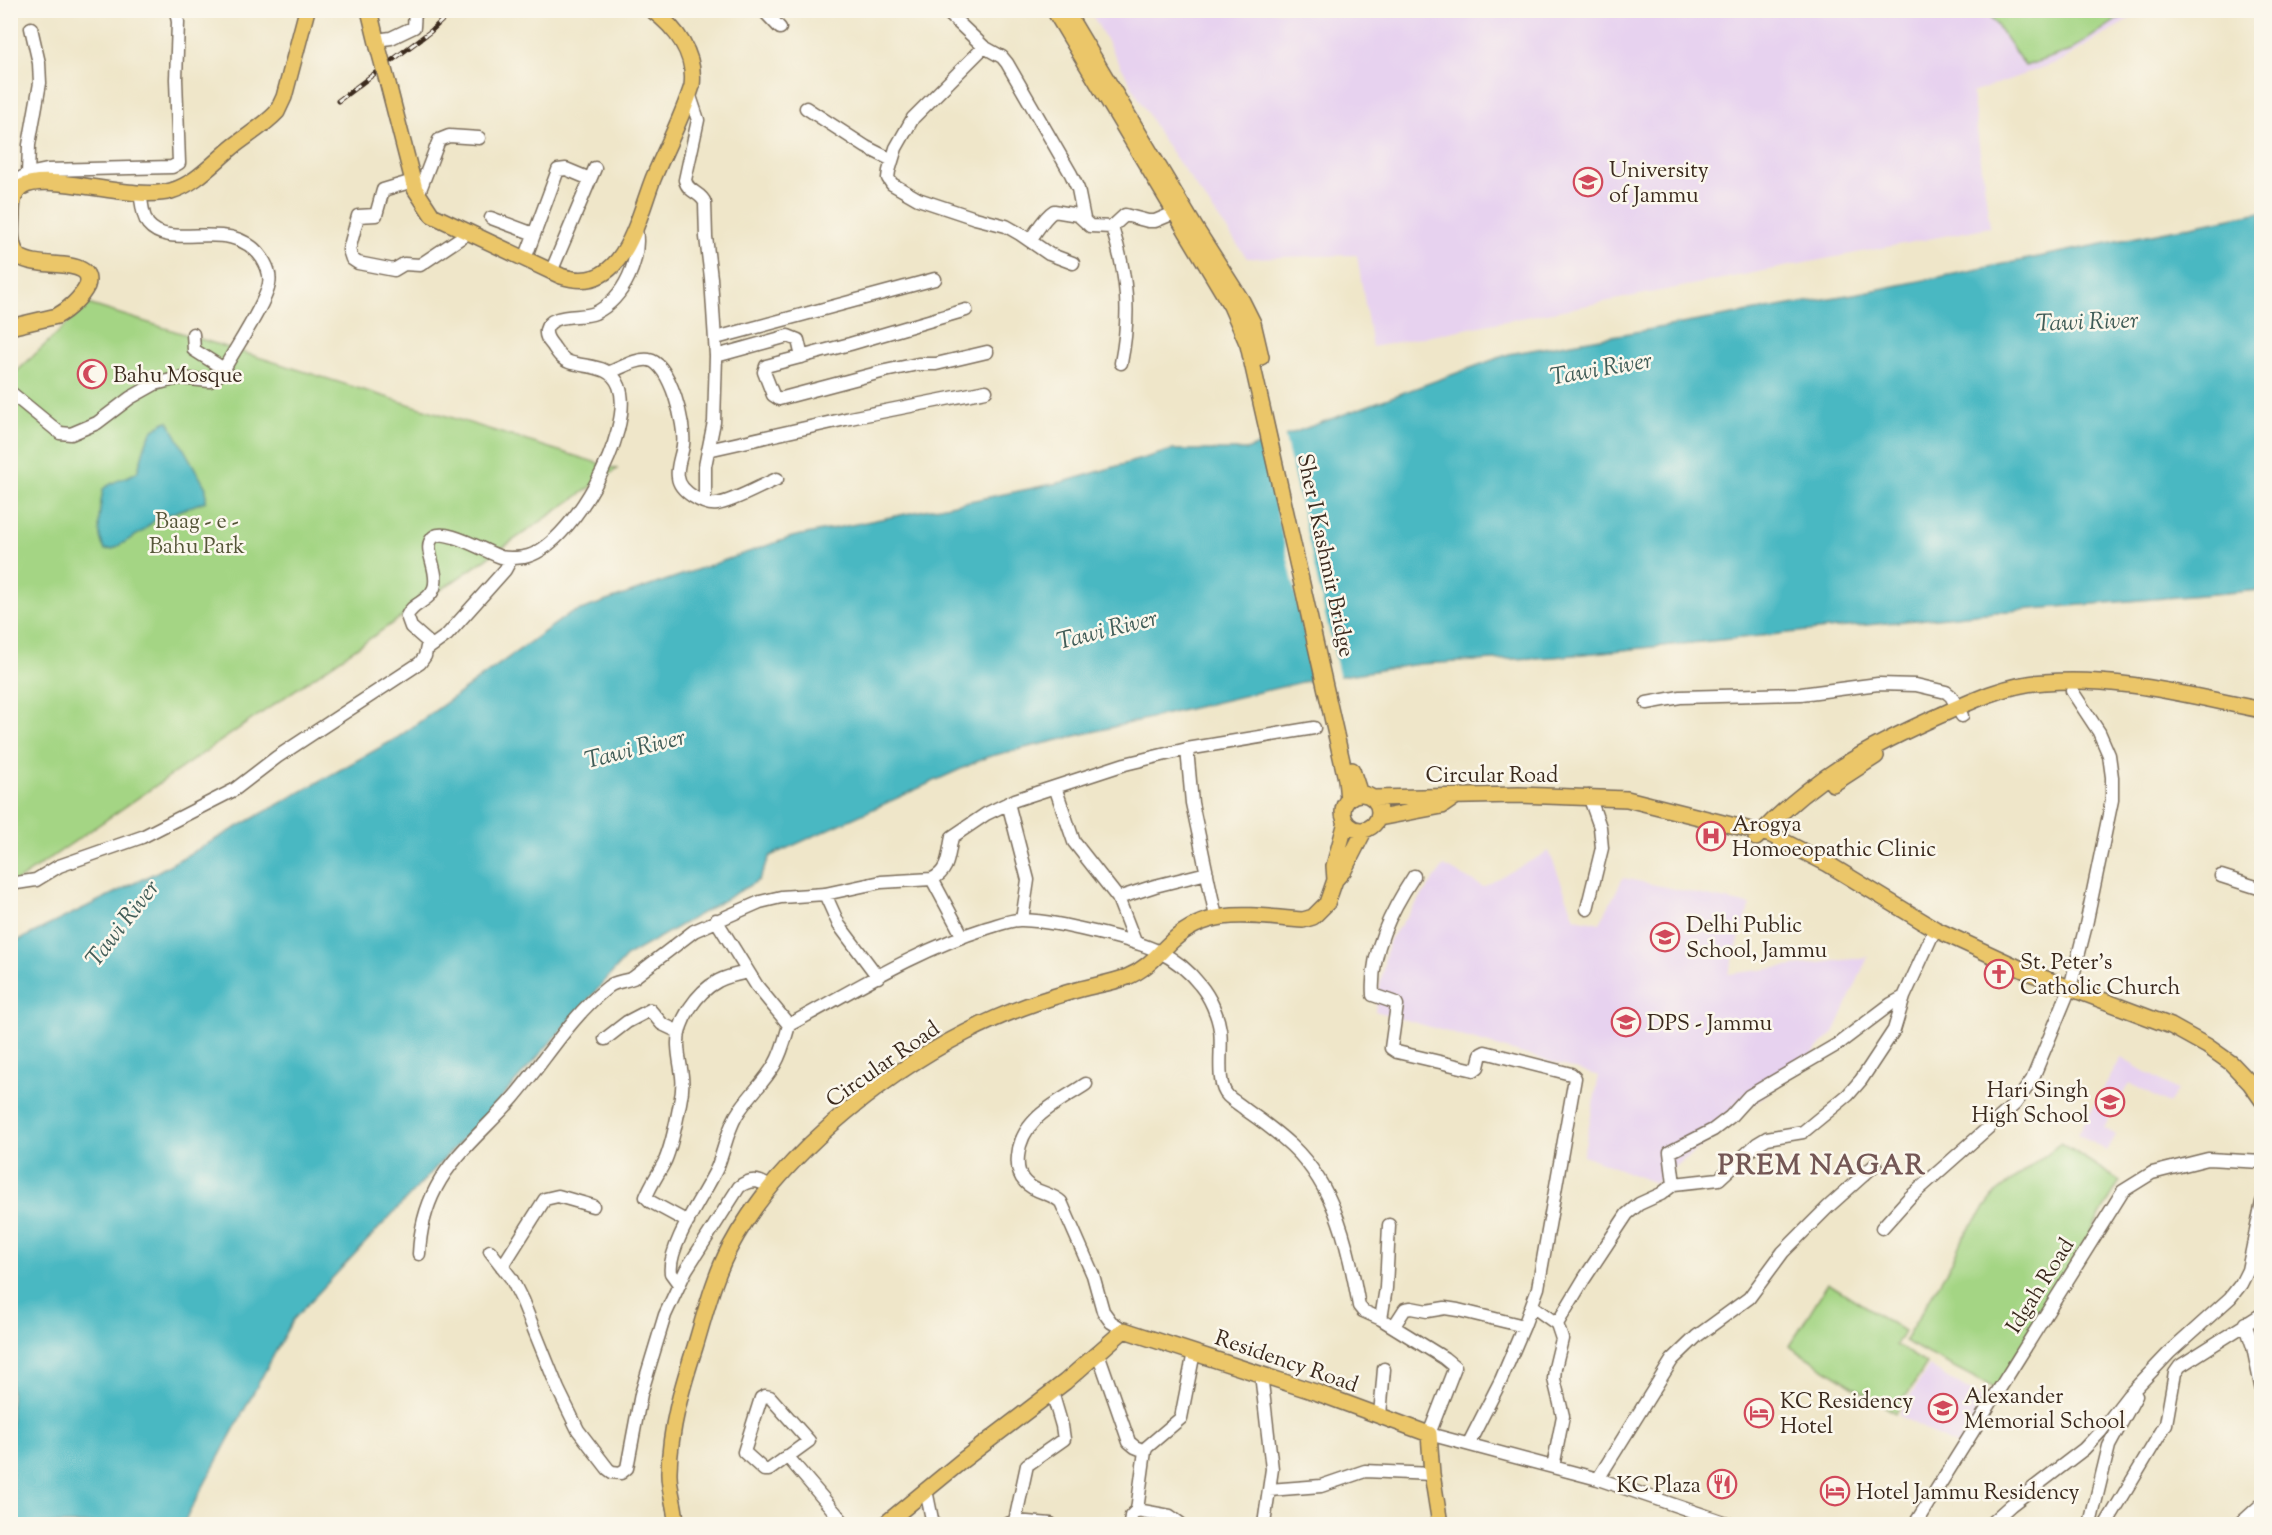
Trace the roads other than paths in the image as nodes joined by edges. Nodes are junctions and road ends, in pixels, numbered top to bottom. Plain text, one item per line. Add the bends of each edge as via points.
1 (176, 10) edge
2 (307, 10) edge
3 (369, 10) edge
4 (416, 10) edge
5 (652, 10) edge
6 (763, 10) edge
7 (945, 10) edge
8 (1054, 10) edge
9 (1065, 10) edge
10 (31, 28) dead end
11 (780, 28) dead end
12 (377, 44) junction
13 (984, 47) junction
14 (689, 93) junction
15 (806, 108) dead end
16 (479, 138) dead end
17 (892, 160) junction
18 (28, 174) junction
19 (10, 184) edge
20 (416, 188) junction
21 (140, 193) junction
22 (1174, 213) junction
23 (491, 218) dead end
24 (1084, 219) junction
25 (1103, 227) junction
26 (636, 229) junction
27 (468, 233) junction
28 (534, 234) junction
29 (1030, 240) junction
30 (525, 259) junction
31 (1073, 263) dead end
32 (551, 272) junction
33 (935, 279) dead end
34 (966, 309) dead end
35 (10, 327) edge
36 (193, 334) dead end
37 (716, 338) junction
38 (1253, 344) junction
39 (987, 352) dead end
40 (716, 356) junction
41 (802, 357) junction
42 (1121, 363) dead end
43 (224, 369) junction
44 (610, 372) junction
45 (986, 391) dead end
46 (10, 392) edge
47 (708, 450) junction
48 (777, 479) dead end
49 (705, 501) junction
50 (508, 564) junction
51 (429, 648) junction
52 (2072, 691) junction
53 (1647, 703) dead end
54 (2262, 710) edge
55 (1959, 712) junction
56 (2262, 718) edge
57 (1314, 728) dead end
58 (1187, 749) junction
59 (1055, 787) junction
60 (1589, 796) junction
61 (1455, 797) junction
62 (1360, 798) junction
63 (1008, 803) junction
64 (1379, 818) junction
65 (1346, 822) junction
66 (1364, 831) junction
67 (1764, 836) junction
68 (1207, 873) junction
69 (1414, 876) dead end
70 (2221, 876) dead end
71 (932, 879) junction
72 (1335, 880) junction
73 (10, 884) edge
74 (2262, 889) edge
75 (825, 894) junction
76 (1119, 898) junction
77 (1587, 909) dead end
78 (1216, 917) junction
79 (717, 920) junction
80 (1022, 920) junction
81 (1935, 929) junction
82 (962, 936) junction
83 (1135, 942) junction
84 (1162, 951) junction
85 (748, 972) junction
86 (878, 977) junction
87 (2070, 988) junction
88 (1904, 998) junction
89 (789, 1025) junction
90 (679, 1032) junction
91 (605, 1039) dead end
92 (1086, 1084) dead end
93 (2262, 1100) edge
94 (2262, 1162) edge
95 (1876, 1164) dead end
96 (1674, 1184) junction
97 (769, 1187) junction
98 (2262, 1202) edge
99 (593, 1206) dead end
100 (688, 1222) junction
101 (1389, 1226) dead end
102 (1882, 1228) dead end
103 (490, 1251) dead end
104 (419, 1254) dead end
105 (502, 1267) junction
106 (679, 1284) junction
107 (1532, 1305) junction
108 (2262, 1314) edge
109 (1381, 1320) junction
110 (2245, 1323) junction
111 (1557, 1324) junction
112 (1394, 1326) junction
113 (1524, 1326) junction
114 (1124, 1330) junction
115 (1194, 1352) junction
116 (1098, 1353) junction
117 (1384, 1369) dead end
118 (1262, 1374) junction
119 (2148, 1377) junction
120 (2262, 1391) edge
121 (1052, 1392) junction
122 (1380, 1415) junction
123 (1429, 1434) junction
124 (1469, 1443) junction
125 (1145, 1451) junction
126 (787, 1456) junction
127 (1553, 1467) junction
128 (1432, 1474) junction
129 (1598, 1479) junction
130 (926, 1490) junction
131 (1269, 1490) junction
132 (2262, 1504) edge
133 (1137, 1510) junction
134 (676, 1517) edge
135 (1012, 1523) edge
136 (1724, 1523) edge
137 (688, 1524) edge
138 (845, 1524) edge
139 (885, 1524) edge
140 (933, 1524) edge
141 (1051, 1524) edge
142 (1130, 1524) edge
143 (1181, 1524) edge
144 (1264, 1524) edge
145 (1440, 1524) edge
146 (1915, 1524) edge
147 (1990, 1524) edge
148 (2090, 1524) edge
149 (2106, 1524) edge
150 (2240, 1524) edge

1 - 18 street via 179,163 172,167 67,168
2 - 21 main road via 284,97 274,116 188,184 165,192
3 - 12 main road
4 - 12 street via 416,23 411,29
5 - 14 main road via 671,27 692,62
6 - 11 street
7 - 13 street
8 - 22 main road
9 - 38 main road via 1242,301 1253,323
10 - 18 street via 40,83 28,145
12 - 20 main road, bridge
13 - 17 street via 913,118
13 - 24 street via 1007,63 1071,174
14 - 26 main road
14 - 37 street via 698,120 686,184 705,203
15 - 17 street
16 - 20 street via 449,136 439,140
17 - 29 street via 890,181 906,193 1006,226
18 - 19 street
20 - 27 main road via 437,219
20 - 27 street via 383,190 376,215 358,216 349,250 352,259 394,270 404,264 420,265
21 - 35 main road via 48,182 21,188 12,208 12,246 18,256 41,264 80,269 88,280 76,301 57,316
21 - 43 street via 145,218 152,227 169,234 236,238 252,247 267,267 267,293
22 - 25 street via 1155,221 1125,215
22 - 38 main road
23 - 28 street
24 - 25 street via 1088,224
24 - 29 street via 1073,213 1051,212
25 - 42 street via 1119,251 1127,297 1127,334
26 - 32 main road via 621,257 599,275 580,280
26 - 44 street via 639,244 633,268 621,290 595,313 557,319 546,332 561,357
27 - 30 main road
28 - 30 street
28 - 32 street via 558,170 592,174
29 - 31 street via 1049,254
30 - 32 main road
33 - 37 street
34 - 41 street
36 - 43 street via 194,350
37 - 40 street
38 - 62 main road, Sher I Kashmir Bridge via 1350,778
39 - 41 street via 885,371 776,398 764,367
40 - 41 street via 788,336 798,340
40 - 47 street via 714,422
43 - 46 street via 210,381 179,378 155,384 97,423 71,434 60,433
44 - 49 street via 646,359 662,368 682,426 678,478 683,488
44 - 50 street via 618,382 622,402 612,452 600,477 562,533 547,547
45 - 47 street
47 - 49 street
48 - 49 street via 718,504
50 - 51 street via 447,635
50 - 51 street via 500,556 450,536 435,535 431,539 428,546 435,568 434,589 406,616
51 - 73 street via 420,663 287,750 234,790 142,837 59,866 36,879
52 - 55 main road via 2014,696
52 - 56 main road via 2133,694
52 - 87 street via 2109,755 2112,800
53 - 55 street via 1680,697 1801,694 1878,684 1935,688 1946,692
54 - 55 main road via 2103,681 2024,684 1988,694
55 - 67 main road via 1887,739 1848,761 1793,803
57 - 58 street
58 - 59 street
58 - 68 street via 1190,791
59 - 63 street
59 - 76 street via 1077,848
60 - 61 main road, Circular Road
60 - 67 main road, Circular Road via 1611,799 1628,808
60 - 77 street via 1600,827 1602,848
61 - 62 main road, Circular Road
61 - 64 main road via 1442,806
62 - 64 main road via 1379,811
62 - 65 main road via 1343,808
63 - 71 street via 952,837 945,868
63 - 80 street via 1028,880
64 - 66 main road
65 - 66 main road
65 - 72 main road via 1334,866
66 - 72 main road
67 - 81 main road, Circular Road via 1788,843 1828,864
68 - 76 street
68 - 78 street
69 - 107 street via 1391,914 1376,962 1373,995 1397,1005 1390,1044 1393,1051 1474,1070 1485,1052 1575,1078
70 - 74 street
71 - 75 street via 881,882
71 - 82 street
72 - 78 main road, Circular Road via 1327,903 1313,917
75 - 79 street via 774,898
75 - 86 street via 838,925
76 - 83 street
78 - 84 main road, Circular Road via 1187,929
79 - 85 street
79 - 104 street via 681,939 633,978 609,986 574,1019 513,1098 449,1167 423,1222
80 - 82 street
80 - 83 street
81 - 87 main road, Circular Road
81 - 88 street
82 - 86 street
83 - 84 street
84 - 97 main road, Circular Road via 1151,963 1126,977 1034,1003 937,1049 839,1119
84 - 109 street via 1189,972 1210,1001 1220,1029 1221,1081 1227,1096 1293,1147 1333,1203 1359,1306
85 - 89 street
85 - 90 street via 712,985 686,1014
86 - 89 street
87 - 93 main road, Circular Road via 2191,1037 2231,1063
87 - 102 street via 2026,1091 1909,1198
88 - 96 street via 1838,1044 1749,1096 1713,1130 1670,1152
88 - 96 street via 1894,1030 1860,1080 1809,1128 1767,1138 1719,1179
89 - 100 street via 779,1058 737,1115 716,1170
90 - 91 street via 662,1024 648,1010
90 - 100 street via 683,1089 673,1138 646,1197
92 - 114 street via 1029,1125 1020,1143 1018,1168 1026,1184 1061,1202 1093,1275 1103,1311
94 - 146 street, Idgah Road via 2208,1159 2152,1173 2123,1191
95 - 129 street via 1783,1252 1749,1298 1697,1336 1672,1360
96 - 111 street via 1627,1214
97 - 106 street via 756,1181 739,1187
97 - 134 main road, Circular Road via 725,1257 679,1401 669,1480
98 - 119 street via 2253,1250 2241,1284
99 - 105 street via 558,1196 545,1199
100 - 106 street via 670,1268
101 - 109 street
103 - 105 street
105 - 106 street via 522,1300 578,1430 608,1469 618,1474 627,1468 641,1394 665,1315
107 - 111 street
107 - 113 street
108 - 110 street
109 - 112 street
110 - 120 street
110 - 149 street via 2177,1369 2166,1424
111 - 127 street via 1562,1339 1555,1386 1563,1416
112 - 113 street via 1405,1309 1411,1308 1458,1310
112 - 123 street via 1455,1367
113 - 124 street
114 - 115 main road, Residency Road
114 - 116 main road
115 - 118 main road, Residency Road
115 - 125 street via 1180,1418
116 - 121 main road
116 - 125 street via 1129,1442
117 - 122 street
118 - 122 main road, Residency Road
118 - 131 street via 1272,1469
119 - 147 street via 2084,1449
119 - 148 street via 2109,1446
121 - 130 main road
121 - 135 street via 1064,1440 1027,1465
122 - 123 main road, Residency Road
123 - 124 street, Residency Road
123 - 128 main road
124 - 127 street, Residency Road
125 - 133 street
126 - 126 street via 809,1441 765,1396 761,1398 745,1455 764,1470
126 - 138 street
127 - 129 street, Residency Road
128 - 131 street via 1365,1471 1321,1486
128 - 145 main road
129 - 136 street, Residency Road
130 - 139 main road
130 - 140 street
131 - 144 street
132 - 150 street
133 - 142 street
133 - 143 street via 1170,1516
134 - 137 main road
135 - 141 street

